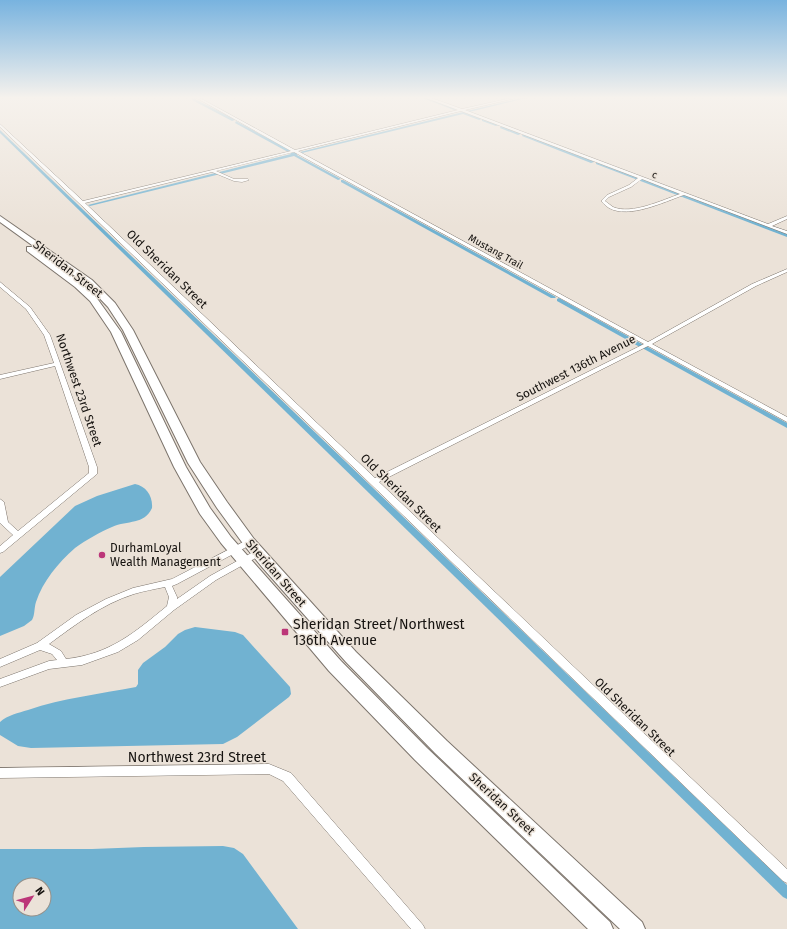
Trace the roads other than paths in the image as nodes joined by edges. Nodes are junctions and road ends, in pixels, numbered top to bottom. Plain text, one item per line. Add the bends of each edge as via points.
1 (16, 140) edge
2 (275, 140) edge
3 (338, 140) edge
4 (540, 140) edge
5 (295, 151) junction
6 (213, 171) junction
7 (640, 179) junction
8 (247, 180) dead end
9 (681, 195) junction
10 (81, 203) junction
11 (787, 217) edge
12 (0, 218) edge
13 (768, 226) junction
14 (0, 228) edge
15 (787, 233) edge
16 (787, 270) edge
17 (0, 284) edge
18 (648, 344) junction
19 (58, 364) junction
20 (0, 377) edge
21 (787, 420) edge
22 (373, 482) junction
23 (0, 502) edge
24 (17, 535) junction
25 (253, 548) junction
26 (0, 550) edge
27 (239, 556) junction
28 (167, 583) junction
29 (171, 608) junction
30 (40, 646) junction
31 (0, 663) edge
32 (63, 664) junction
33 (0, 684) edge
34 (0, 774) edge
35 (787, 877) edge
36 (419, 929) edge
37 (603, 929) edge
38 (635, 929) edge

1 - 10 street, Old Sheridan Street
2 - 5 street, Mustang Trail
3 - 5 street
4 - 7 street, c
5 - 6 street
5 - 18 street, Mustang Trail
6 - 8 street via 238,182
6 - 10 street
7 - 9 street, c
7 - 9 street via 603,201 606,205 627,211
9 - 13 street, c
10 - 22 street, Old Sheridan Street
11 - 13 street
12 - 25 main road, Sheridan Street via 89,282 112,305 128,330 194,463
13 - 15 street, c
14 - 27 main road, Sheridan Street via 78,285 100,308 116,332 180,467 205,511
16 - 18 street, Southwest 136th Avenue via 754,285
17 - 19 street, Northwest 23rd Street via 28,308 47,334
18 - 21 street, Mustang Trail
18 - 22 street, Southwest 136th Avenue
19 - 20 street
19 - 24 street, Northwest 23rd Street via 93,467 93,474
22 - 35 street, Old Sheridan Street
23 - 24 street via 4,523
24 - 26 street
25 - 27 street
25 - 27 street
25 - 38 main road, Sheridan Street via 351,656 424,730
27 - 28 street
27 - 29 street
27 - 37 main road, Sheridan Street via 335,666 427,760
28 - 29 street via 173,597
28 - 30 street via 133,591 109,601 79,616
29 - 32 street via 135,637 115,649 91,659
30 - 31 street
30 - 32 street via 58,653
32 - 33 street via 49,665
34 - 36 street, Northwest 23rd Street via 269,769 287,777

